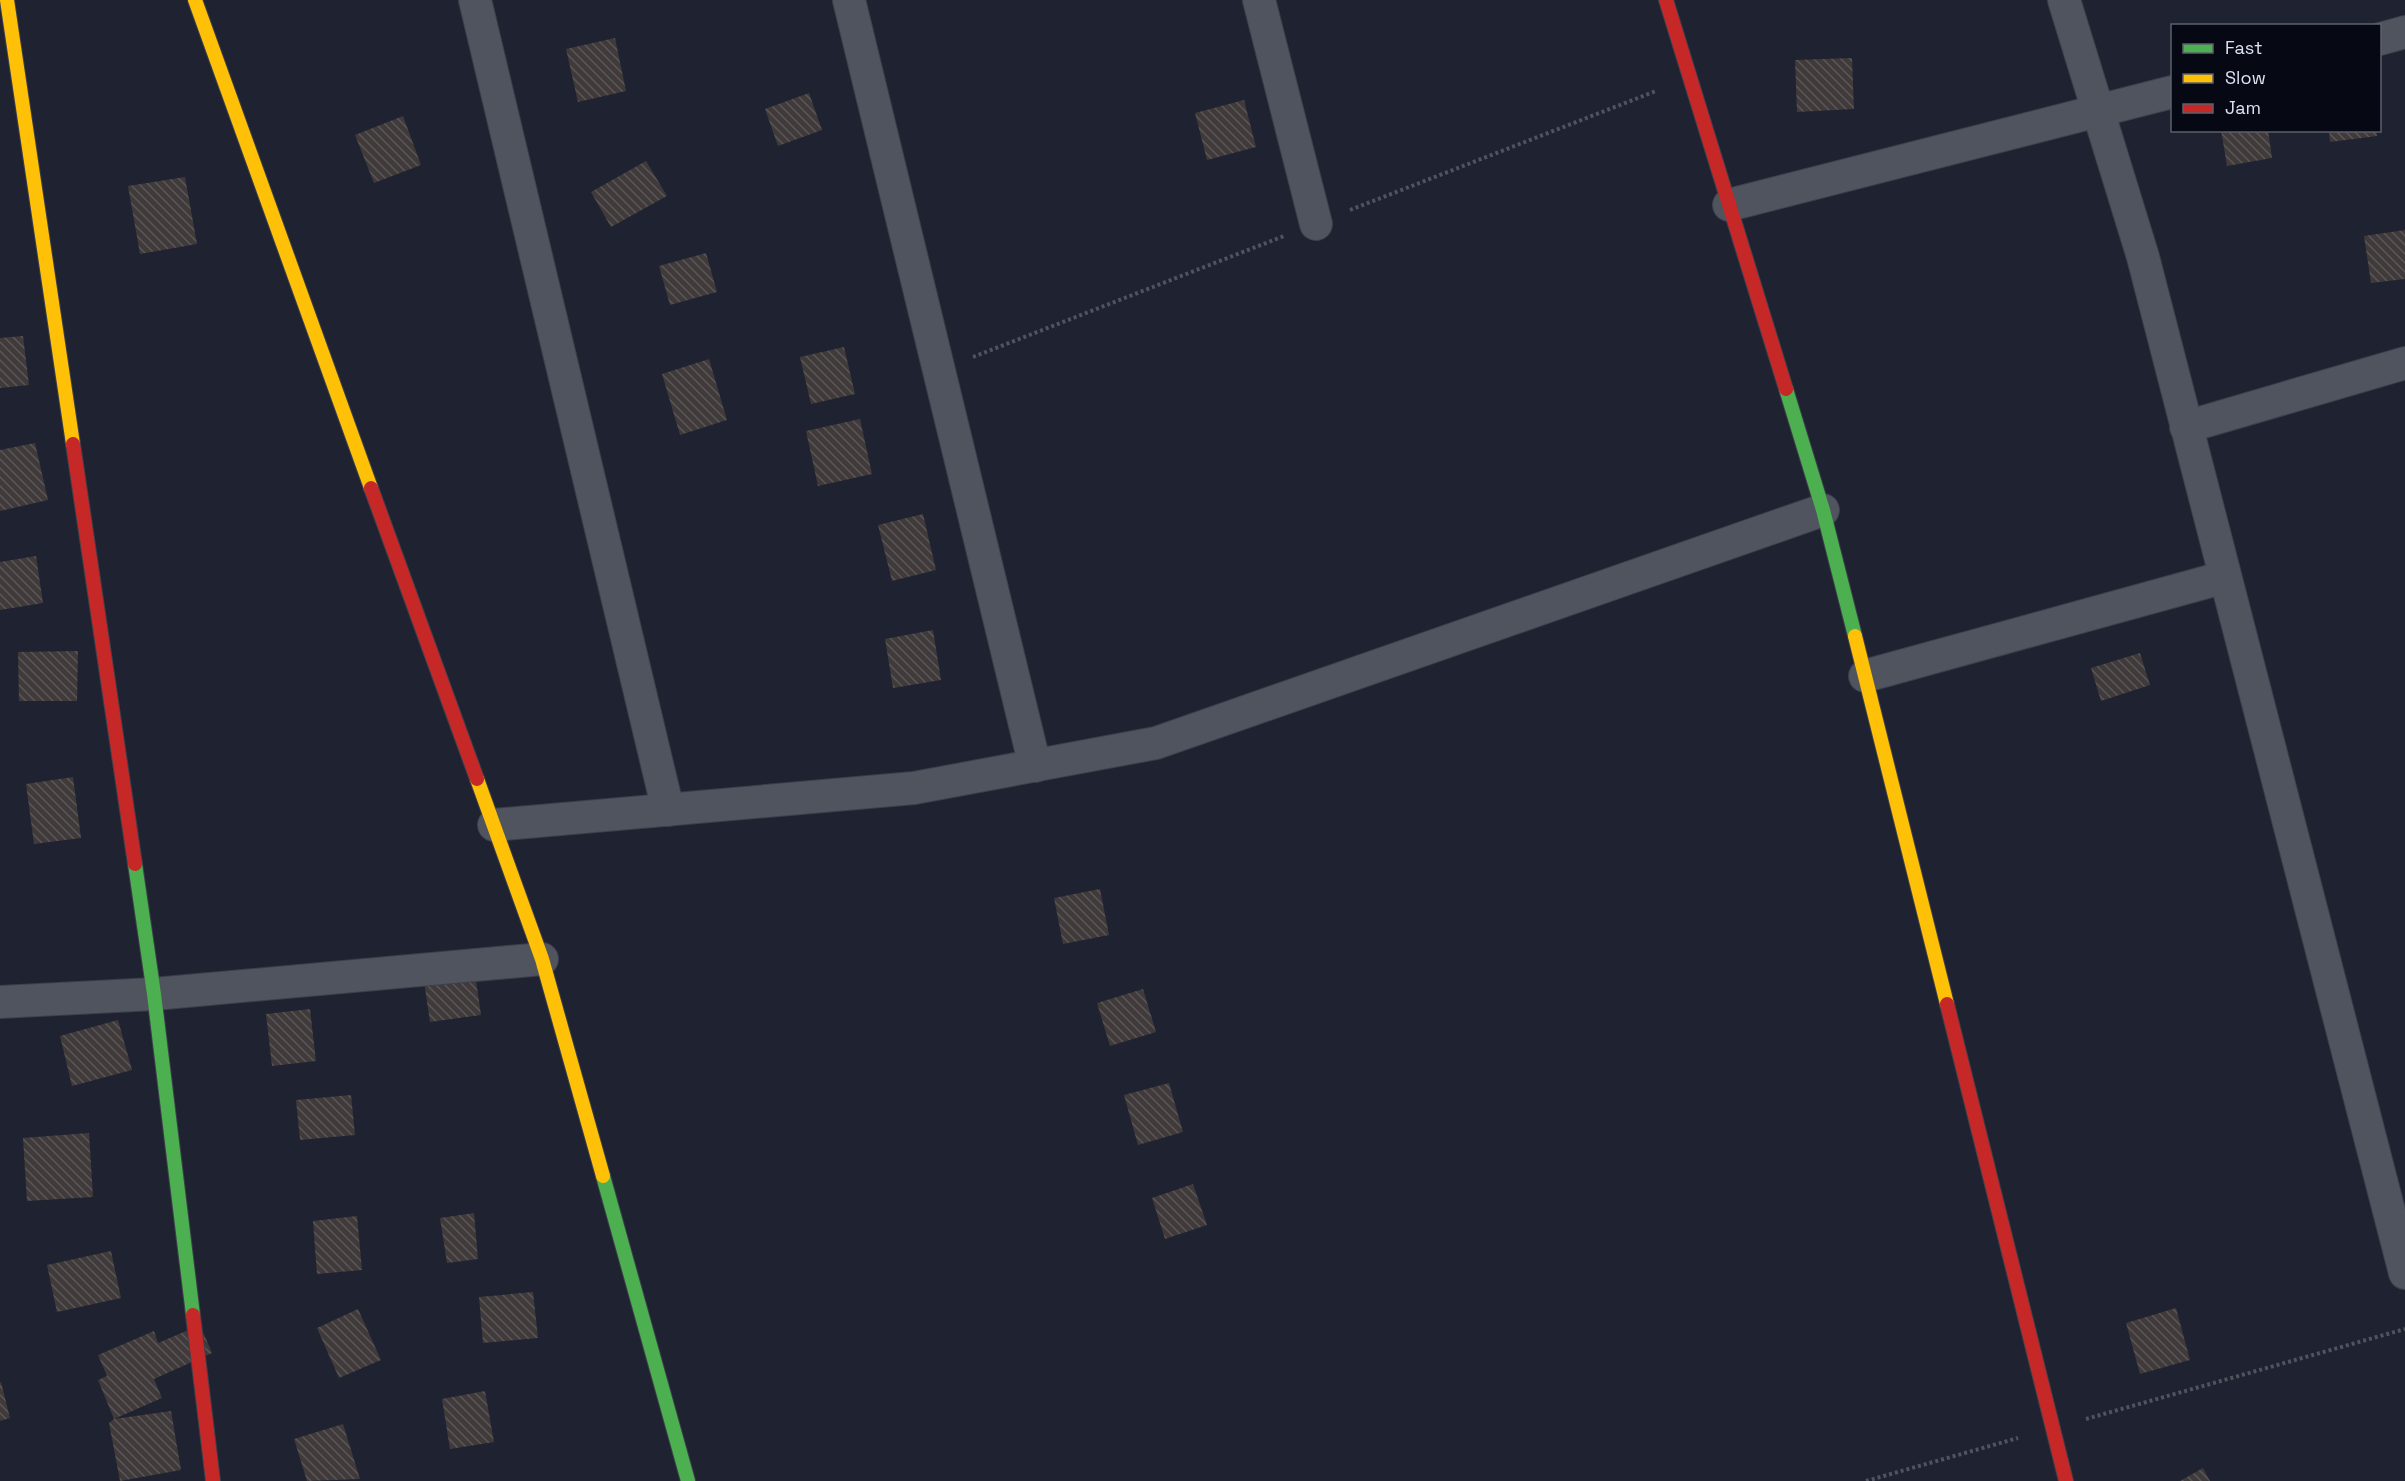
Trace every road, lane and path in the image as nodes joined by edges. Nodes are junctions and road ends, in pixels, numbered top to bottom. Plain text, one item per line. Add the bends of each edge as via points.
1 (7, 0) edge
2 (195, 0) edge
3 (475, 0) edge
4 (849, 0) edge
5 (1259, 0) edge
6 (1666, 0) edge
7 (2064, 0) edge
8 (2405, 32) edge
9 (2381, 38) edge
10 (2171, 92) edge
11 (2098, 111) junction
12 (1730, 205) junction
13 (1316, 224) dead end
14 (2405, 363) edge
15 (2186, 427) junction
16 (1823, 510) junction
17 (2225, 577) junction
18 (1865, 676) junction
19 (1035, 766) junction
20 (668, 810) junction
21 (494, 825) junction
22 (542, 959) junction
23 (154, 994) junction
24 (0, 1002) edge
25 (2405, 1273) edge
26 (2405, 1329) edge
27 (2055, 1428) junction
28 (213, 1481) edge
29 (688, 1481) edge
30 (1866, 1481) edge
31 (2066, 1481) edge

1 - 23 street
2 - 21 street
3 - 20 street
4 - 19 street
5 - 13 street
6 - 12 street
7 - 11 street
8 - 9 street
10 - 11 street
11 - 12 street
11 - 15 street via 2142,257
12 - 16 street
14 - 15 street
15 - 17 street
16 - 18 street
16 - 19 street via 1156,743
17 - 18 street
17 - 25 street
18 - 27 street
19 - 20 street via 914,788
20 - 21 street
21 - 22 street
22 - 23 street
22 - 29 street
23 - 24 street
23 - 28 street
26 - 27 path
27 - 30 path
27 - 31 street

